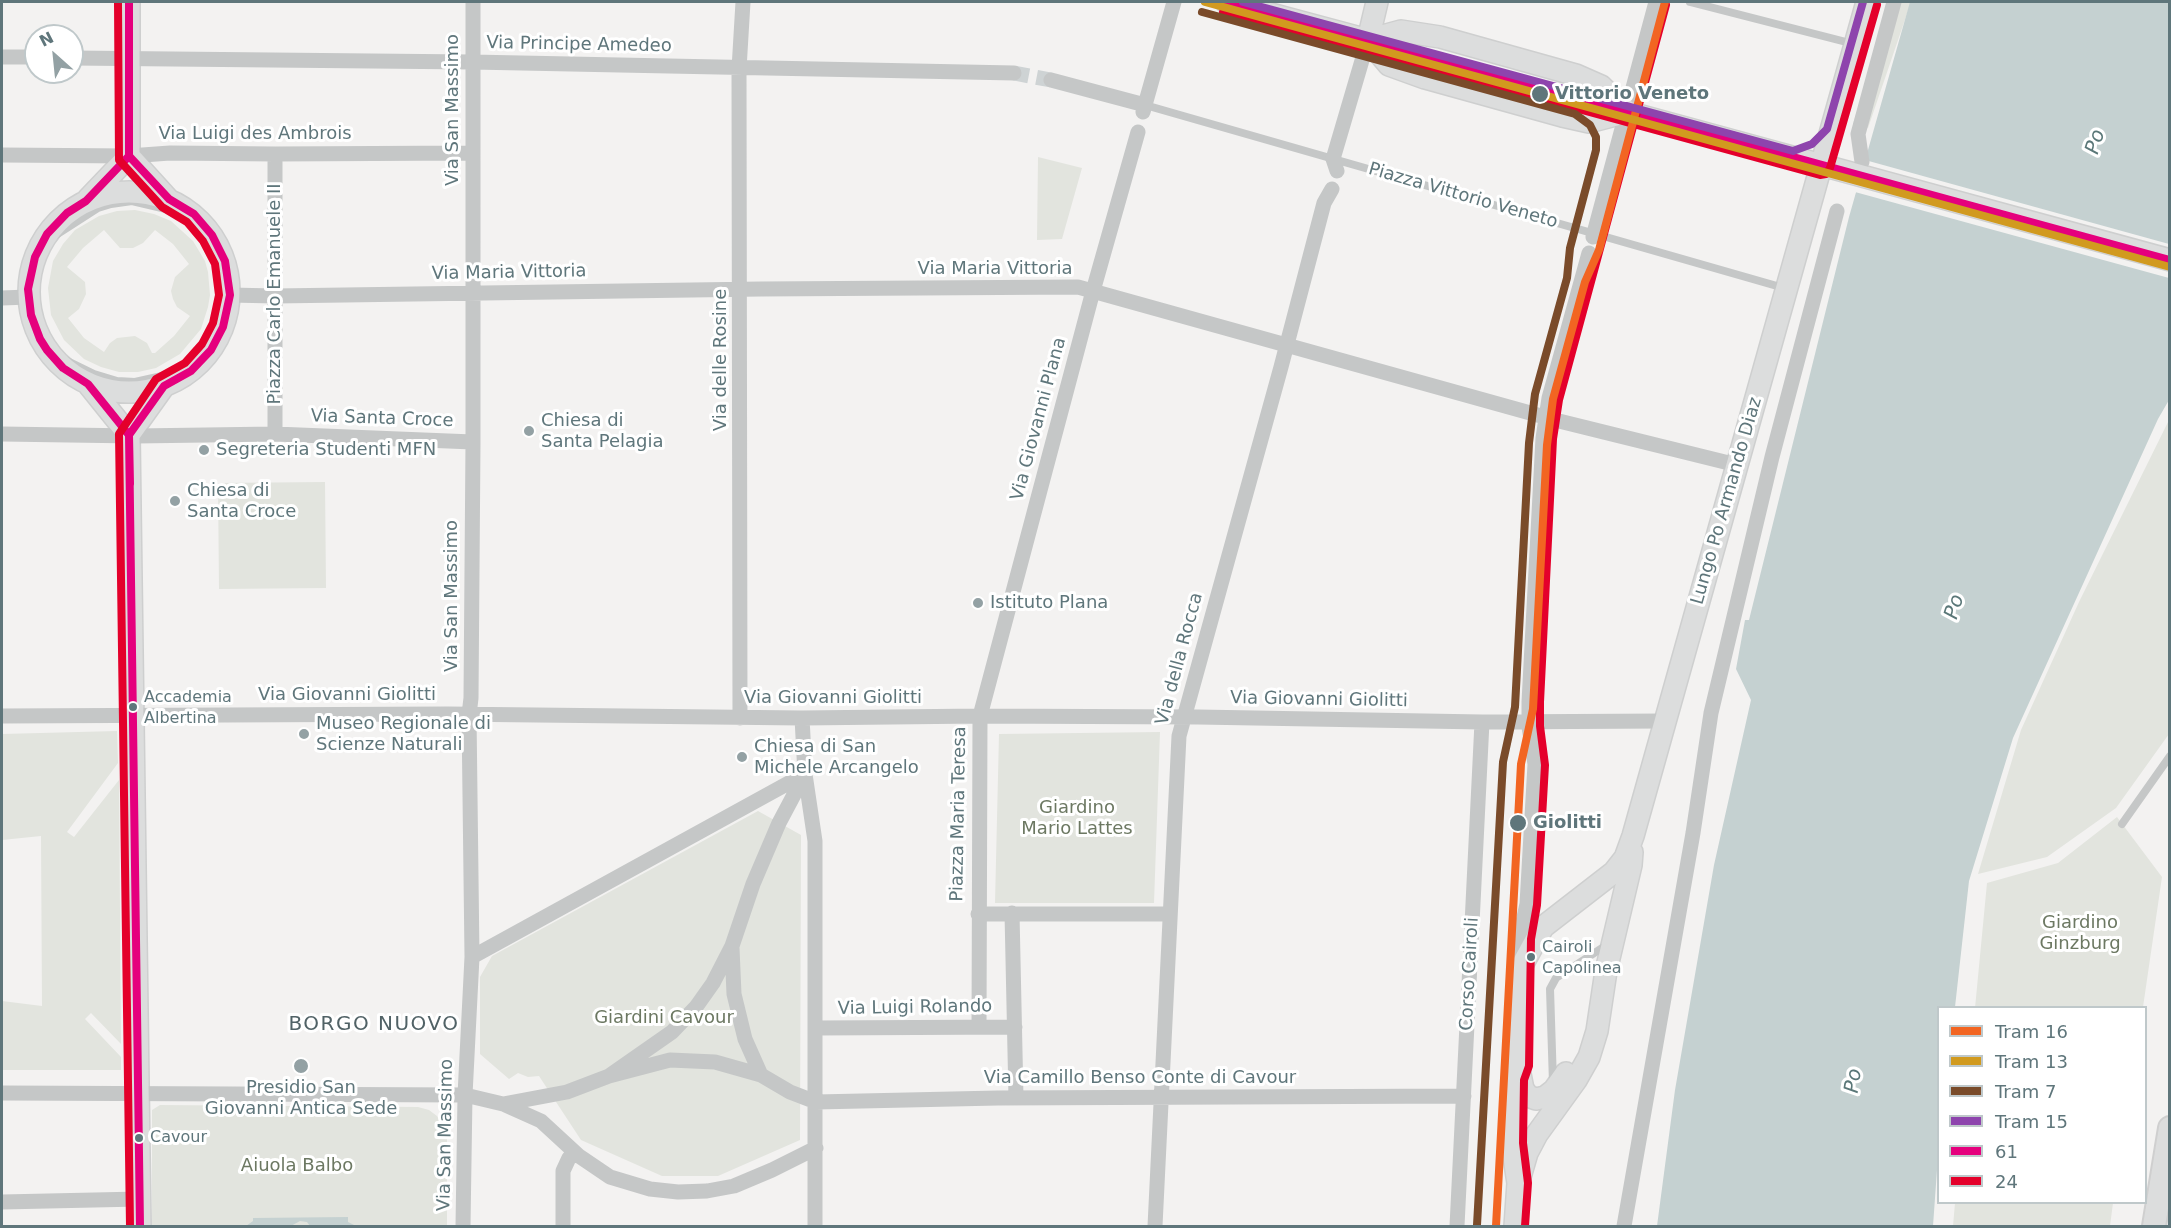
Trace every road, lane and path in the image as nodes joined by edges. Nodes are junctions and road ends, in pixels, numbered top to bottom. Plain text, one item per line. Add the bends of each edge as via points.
1 (129, 2) edge
2 (473, 2) edge
3 (743, 2) edge
4 (1174, 2) edge
5 (1226, 2) edge
6 (1377, 2) edge
7 (1656, 2) edge
8 (1690, 2) edge
9 (1867, 2) edge
10 (1894, 2) edge
11 (1368, 40) junction
12 (1855, 44) junction
13 (2, 57) edge
14 (24, 57) edge
15 (128, 57) junction
16 (84, 58) edge
17 (472, 62) junction
18 (739, 69) junction
19 (1014, 72) tunnel mouth
20 (1051, 80) tunnel mouth
21 (1144, 109) junction
22 (1627, 112) junction
23 (1138, 132) dead end
24 (472, 153) junction
25 (275, 154) junction
26 (2, 155) edge
27 (129, 156) junction
28 (1335, 165) junction
29 (1820, 165) junction
30 (1861, 169) junction
31 (1332, 189) dead end
32 (169, 199) junction
33 (86, 201) junction
34 (1837, 211) dead end
35 (212, 235) junction
36 (1593, 235) junction
37 (39, 246) junction
38 (1589, 253) dead end
39 (2169, 260) edge
40 (1786, 289) junction
41 (740, 290) junction
42 (1093, 291) junction
43 (473, 292) junction
44 (230, 295) junction
45 (275, 296) junction
46 (28, 297) junction
47 (2, 298) edge
48 (218, 339) junction
49 (1286, 346) junction
50 (49, 352) junction
51 (88, 384) junction
52 (164, 386) junction
53 (1546, 417) junction
54 (2, 434) edge
55 (275, 434) junction
56 (129, 435) junction
57 (473, 442) junction
58 (1737, 465) junction
59 (469, 715) junction
60 (2, 716) edge
61 (133, 716) junction
62 (980, 716) junction
63 (1182, 717) junction
64 (740, 718) junction
65 (802, 718) junction
66 (1664, 721) junction
67 (1482, 722) junction
68 (1529, 722) junction
69 (2169, 756) edge
70 (806, 774) junction
71 (2122, 824) dead end
72 (1633, 836) junction
73 (1012, 913) junction
74 (978, 914) junction
75 (1169, 914) junction
76 (1618, 922) junction
77 (732, 946) junction
78 (1602, 948) junction
79 (472, 957) junction
80 (1520, 969) junction
81 (979, 1027) junction
82 (1014, 1027) junction
83 (816, 1028) junction
84 (1518, 1065) junction
85 (761, 1075) junction
86 (609, 1076) junction
87 (1554, 1090) junction
88 (2, 1093) edge
89 (138, 1094) junction
90 (465, 1095) junction
91 (1464, 1096) junction
92 (1016, 1098) junction
93 (1162, 1098) junction
94 (816, 1102) junction
95 (503, 1104) junction
96 (2169, 1128) edge
97 (816, 1148) junction
98 (576, 1154) junction
99 (1518, 1183) junction
100 (140, 1199) junction
101 (2, 1202) edge
102 (140, 1227) edge
103 (463, 1227) edge
104 (563, 1227) edge
105 (815, 1227) edge
106 (1155, 1227) edge
107 (1457, 1227) edge
108 (1515, 1227) edge
109 (1624, 1227) edge
110 (2154, 1227) edge

1 - 15 street
2 - 17 street, Via San Massimo
3 - 18 street, Via delle Rosine
4 - 21 street
5 - 11 street
6 - 11 street
7 - 22 street
8 - 12 lane
9 - 12 street, Lungo Po Armando Diaz
10 - 30 street via 1858,134
11 - 22 street via 1401,31 1440,37 1576,75 1601,86
11 - 22 street via 1389,65 1425,78 1589,122
11 - 28 street
12 - 29 street, Lungo Po Armando Diaz
13 - 14 street
15 - 16 street, Via Principe Amedeo
15 - 17 street, Via Principe Amedeo
15 - 27 street
17 - 18 street, Via Principe Amedeo
17 - 24 street, Via San Massimo
18 - 19 street, Via Principe Amedeo
18 - 41 street, Via delle Rosine
20 - 21 street, Piazza Vittorio Veneto
21 - 28 lane, Piazza Vittorio Veneto
22 - 29 street
22 - 36 street
23 - 42 street, Via Giovanni Plana
24 - 25 street, Via Luigi des Ambrois
24 - 43 street, Via San Massimo
25 - 27 street, Via Luigi des Ambrois
25 - 45 street, Piazza Carlo Emanuele II
26 - 27 street, Via Luigi des Ambrois
27 - 32 street
27 - 33 street
28 - 36 lane, Piazza Vittorio Veneto
29 - 30 street
29 - 40 street, Lungo Po Armando Diaz
30 - 39 street
31 - 49 street, Via della Rocca via 1324,203
32 - 33 street via 125,191
32 - 35 street via 194,214
33 - 37 street via 55,224
34 - 109 street via 1772,457 1711,713
35 - 37 lane via 165,209 132,201 98,208
35 - 44 street via 225,261
36 - 40 lane, Piazza Vittorio Veneto
37 - 46 street
38 - 53 street
40 - 58 street, Lungo Po Armando Diaz
41 - 42 street, Via Maria Vittoria via 1078,287
41 - 43 street, Via Maria Vittoria
41 - 64 street, Via delle Rosine
42 - 49 street, Via Maria Vittoria
42 - 62 street, Via Giovanni Plana
43 - 45 street, Via Maria Vittoria
43 - 57 street, Via San Massimo
44 - 45 street, Via Maria Vittoria
44 - 48 street
45 - 55 street, Piazza Carlo Emanuele II
46 - 47 street
46 - 50 street via 35,328
48 - 50 lane via 184,367 135,382 94,374
48 - 52 street via 190,371
49 - 53 street, Via Maria Vittoria
49 - 63 street, Via della Rocca
50 - 51 street via 63,368
51 - 52 street via 125,392
51 - 56 street
52 - 56 street
53 - 58 street, Via Maria Vittoria
53 - 68 street
54 - 56 street, Via Santa Croce
55 - 56 street, Via Santa Croce
55 - 57 street, Via Santa Croce
56 - 61 street
57 - 59 street, Via San Massimo
58 - 66 street, Lungo Po Armando Diaz
59 - 61 street, Via Giovanni Giolitti
59 - 64 street, Via Giovanni Giolitti
59 - 79 street, Via San Massimo
60 - 61 street, Via Giovanni Giolitti
61 - 89 street
62 - 63 street, Via Giovanni Giolitti
62 - 65 street, Via Giovanni Giolitti
62 - 74 street, Piazza Maria Teresa
63 - 67 street, Via Giovanni Giolitti
63 - 75 street, Via della Rocca
64 - 65 street, Via Giovanni Giolitti
65 - 70 street
66 - 68 street, Via Giovanni Giolitti
66 - 72 street, Lungo Po Armando Diaz
67 - 68 street, Via Giovanni Giolitti
67 - 91 street, Corso Cairoli
68 - 80 street via 1535,764
69 - 71 lane
70 - 77 street via 779,823
70 - 79 street
70 - 83 street via 815,833
72 - 76 street via 1631,865
72 - 80 street via 1625,858 1614,872 1543,927
73 - 74 street, Piazza Maria Teresa
73 - 75 street, Piazza Maria Teresa
73 - 82 street
74 - 81 street, Piazza Maria Teresa
75 - 93 street, Via della Rocca
76 - 78 street
76 - 99 street via 1589,1057 1537,1134
77 - 85 street via 734,994 745,1039
77 - 86 street via 696,1007 672,1032
78 - 87 street via 1592,979 1581,1042
78 - 87 lane via 1556,978 1550,988
79 - 90 street, Via San Massimo
80 - 84 street
81 - 82 street, Via Luigi Rolando
81 - 83 street, Via Luigi Rolando
82 - 92 street
83 - 94 street
84 - 87 street via 1528,1096 1536,1100
84 - 99 street via 1512,1143
85 - 86 street via 715,1062 670,1060
85 - 94 street
86 - 95 street via 567,1092
88 - 89 street
89 - 90 street
89 - 100 street
90 - 95 street
90 - 103 street, Via San Massimo
91 - 93 street, Via Camillo Benso Conte di Cavour
91 - 107 street, Corso Cairoli
92 - 93 street, Via Camillo Benso Conte di Cavour
92 - 94 street, Via Camillo Benso Conte di Cavour
93 - 106 street, Via della Rocca
94 - 97 street
95 - 98 street via 541,1121
96 - 110 main road
97 - 98 street via 750,1180 714,1191 687,1192 650,1189 620,1180
97 - 105 street
98 - 104 street via 569,1158 563,1171
99 - 108 street
100 - 101 street
100 - 102 street

